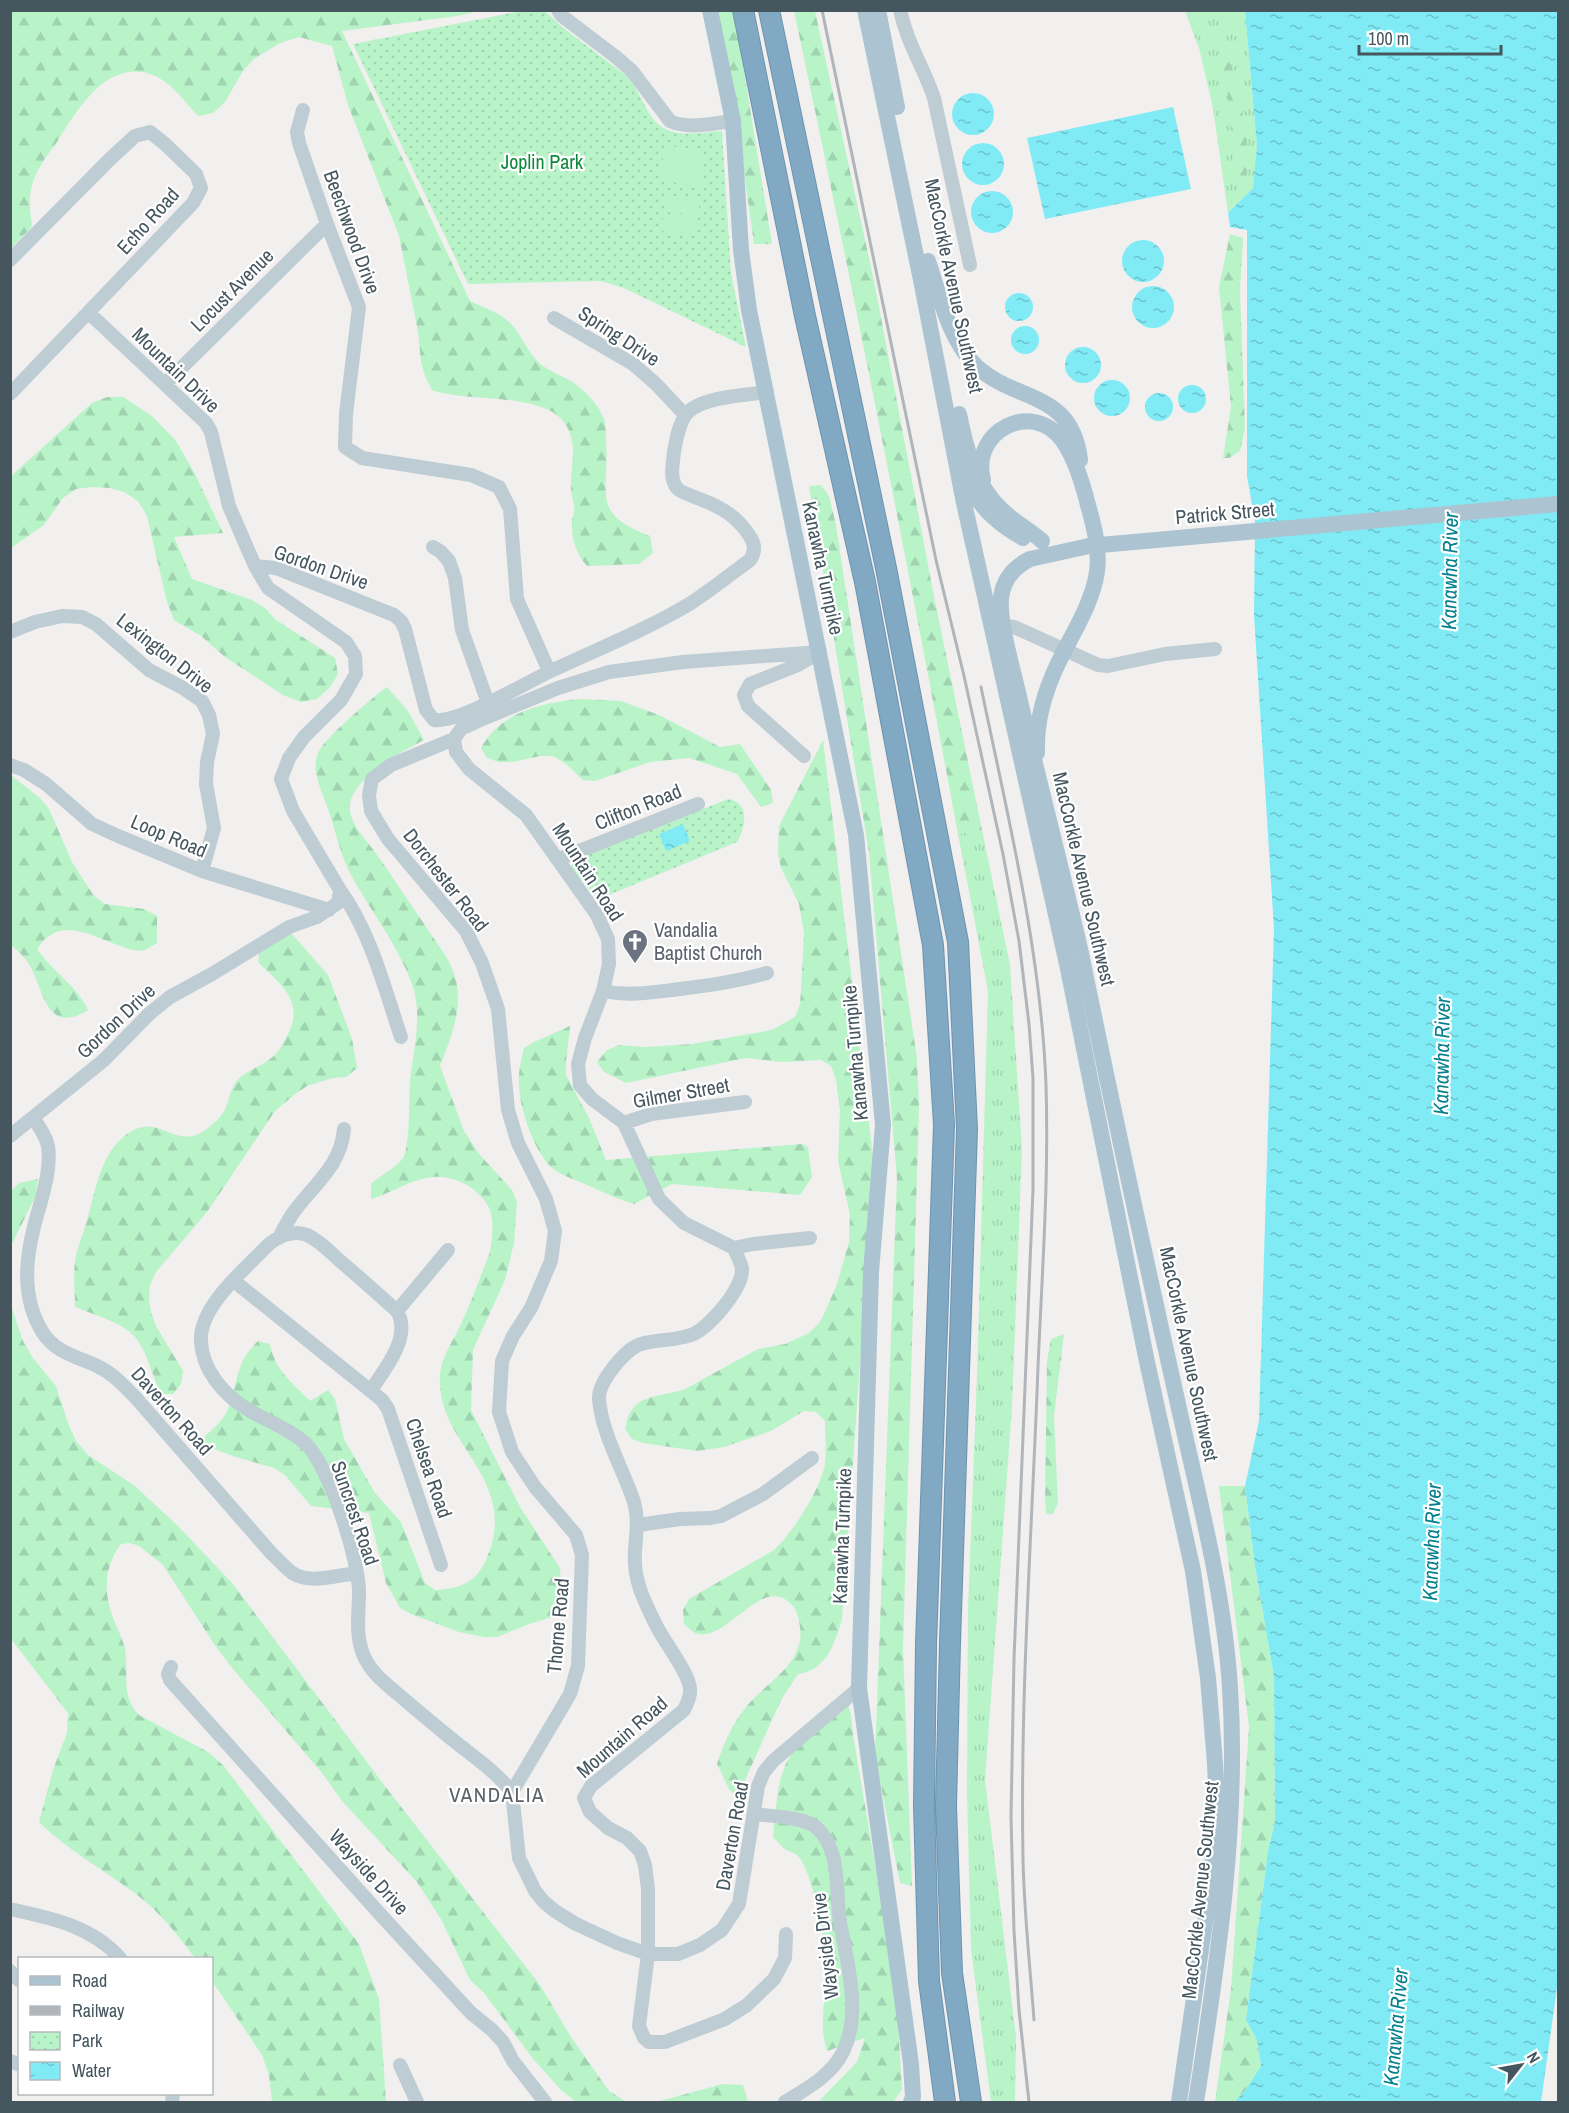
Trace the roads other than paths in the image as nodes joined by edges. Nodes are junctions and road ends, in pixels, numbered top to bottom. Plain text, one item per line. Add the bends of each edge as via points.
1 (558, 10) edge
2 (710, 10) edge
3 (743, 10) edge
4 (769, 10) edge
5 (865, 10) edge
6 (878, 10) edge
7 (900, 10) edge
8 (303, 110) dead end
9 (733, 121) junction
10 (327, 224) junction
11 (10, 260) edge
12 (928, 261) junction
13 (970, 265) dead end
14 (89, 313) junction
15 (554, 318) dead end
16 (165, 384) junction
17 (767, 392) junction
18 (10, 394) edge
19 (685, 415) junction
20 (953, 437) junction
21 (1084, 488) junction
22 (990, 498) junction
23 (1558, 504) edge
24 (1045, 547) junction
25 (433, 548) dead end
26 (255, 566) junction
27 (997, 624) junction
28 (10, 632) edge
29 (1215, 649) dead end
30 (1065, 651) junction
31 (820, 652) junction
32 (549, 671) junction
33 (1052, 677) junction
34 (488, 703) junction
35 (1015, 705) junction
36 (454, 739) junction
37 (804, 756) dead end
38 (10, 765) edge
39 (1041, 792) junction
40 (698, 804) dead end
41 (559, 859) junction
42 (202, 871) junction
43 (340, 890) junction
44 (329, 910) junction
45 (767, 973) dead end
46 (603, 992) junction
47 (400, 1037) dead end
48 (745, 1102) dead end
49 (33, 1118) junction
50 (624, 1123) junction
51 (344, 1129) dead end
52 (10, 1136) edge
53 (279, 1238) junction
54 (810, 1238) dead end
55 (734, 1248) junction
56 (448, 1250) dead end
57 (234, 1281) junction
58 (397, 1311) junction
59 (371, 1390) junction
60 (812, 1458) dead end
61 (638, 1525) junction
62 (582, 1555) joint
63 (441, 1564) dead end
64 (357, 1573) junction
65 (171, 1667) dead end
66 (859, 1688) junction
67 (512, 1792) junction
68 (754, 1814) junction
69 (10, 1909) edge
70 (786, 1934) dead end
71 (648, 1954) junction
72 (118, 1957) edge
73 (400, 2065) dead end
74 (1184, 2070) junction
75 (417, 2103) edge
76 (544, 2103) edge
77 (785, 2103) edge
78 (911, 2103) edge
79 (945, 2103) edge
80 (971, 2103) edge
81 (1173, 2103) edge
82 (1179, 2103) edge
83 (1196, 2103) edge

1 - 9 street via 632,71 670,121 678,125
2 - 9 main road, Kanawha Turnpike
3 - 79 highway via 865,582 933,945 944,1125 924,1806 929,1981
4 - 80 highway via 886,568 958,942 967,1129 946,1806 952,1973
5 - 20 main road, MacCorkle Avenue Southwest
6 - 12 main road, MacCorkle Avenue Southwest
7 - 13 street via 934,98
8 - 10 street, Beechwood Drive via 297,132 299,143
9 - 17 main road, Kanawha Turnpike via 744,279
10 - 16 street, Locust Avenue
10 - 32 street, Beechwood Drive via 359,307 345,414 345,447 362,458 471,475 499,487 510,509 517,599
11 - 14 street, Echo Road via 135,136 150,132 196,174 201,188 193,203
12 - 21 main road via 952,328 967,356 991,377 1044,401 1070,428 1080,453
12 - 22 main road, MacCorkle Avenue Southwest via 969,457
14 - 16 street, Mountain Drive
14 - 18 street, Echo Road
15 - 19 street, Spring Drive via 633,364
16 - 26 street, Mountain Drive via 211,432 229,506
17 - 19 street via 712,401 695,406
17 - 31 main road, Kanawha Turnpike
19 - 32 street, Gordon Drive via 676,437 672,481 679,490 729,512 749,535 754,548 750,560 691,603
20 - 24 main road, Patrick Street via 965,478 983,508 1024,539
20 - 27 main road via 962,494
21 - 22 main road via 1059,436 1040,423 1027,420 1013,423 988,443 981,468
21 - 30 main road via 1096,537 1097,571 1093,590
22 - 24 main road, MacCorkle Avenue Southwest
23 - 24 main road, Patrick Street, bridge
24 - 27 main road via 1008,577
25 - 34 street via 449,561 462,630
26 - 34 street, Gordon Drive via 276,568 401,621 426,710 434,720 450,719
26 - 43 street, Gordon Drive via 268,588 346,642 355,656 356,674 341,700 304,737 289,758 281,779 292,811
27 - 30 street via 1014,627
27 - 35 main road, MacCorkle Avenue Southwest
28 - 42 street, Lexington Drive via 62,616 82,617 96,624 149,670 202,701 213,734 206,784 214,828
29 - 30 street via 1108,666
30 - 33 main road
31 - 36 street via 609,672 484,718 461,729
31 - 37 street via 750,684 744,695 748,706
31 - 66 main road, Kanawha Turnpike via 856,835 883,1125 871,1272
32 - 34 street, Gordon Drive
33 - 35 main road
33 - 39 main road via 1040,714 1037,741
35 - 39 main road, MacCorkle Avenue Southwest
35 - 74 main road, MacCorkle Avenue Southwest via 1192,1571 1209,1678 1216,1810 1210,1887
36 - 41 street, Mountain Road via 456,752 469,769 526,815
36 - 62 street, Dorchester Road via 391,765 372,779 371,811 388,839 466,931 498,1009 508,1110 546,1199 555,1231 551,1262 502,1361 498,1412 512,1452 576,1535
38 - 42 street, Loop Road via 46,784 92,824
39 - 83 main road, MacCorkle Avenue Southwest via 1081,953 1216,1578 1230,1686 1233,1760 1229,1851
40 - 41 street, Clifton Road
41 - 46 street, Mountain Road via 597,915 608,939 609,964
42 - 44 street, Loop Road
43 - 44 street via 338,903
43 - 47 street, Gordon Drive via 364,932
44 - 49 street, Gordon Drive via 289,927 170,997 104,1060
45 - 46 street via 724,984 639,994
46 - 50 street, Mountain Road via 578,1064 580,1085
48 - 50 street, Gilmer Street via 651,1114
49 - 52 street, Gordon Drive
49 - 64 street, Daverton Road via 48,1145 48,1155 43,1192 30,1237 26,1279 32,1311 45,1336 62,1352 114,1376 293,1573 312,1578
50 - 55 street, Mountain Road via 659,1199 684,1223
51 - 53 street via 337,1159 292,1214
53 - 57 street, Suncrest Road via 272,1240
53 - 58 street via 290,1233 307,1235
54 - 55 street
55 - 61 street, Mountain Road via 742,1268 738,1286 727,1303 693,1335 640,1344 625,1354 606,1377 599,1396 604,1424
56 - 58 street
57 - 59 street, Chelsea Road
57 - 64 street, Suncrest Road via 214,1301 202,1324 200,1341 210,1372 220,1388 246,1409 306,1444 325,1472
58 - 59 street via 402,1329 399,1344
59 - 63 street, Chelsea Road via 388,1409
60 - 61 street via 763,1494 721,1516
61 - 71 street, Mountain Road via 637,1586 691,1687 689,1698 684,1710 591,1786 584,1798 590,1812 640,1851 648,1889
62 - 67 street, Thorne Road via 578,1666 570,1694
64 - 67 street, Suncrest Road via 359,1640 368,1664
65 - 76 street, Wayside Drive via 168,1674 176,1686 387,1922 503,2042
66 - 68 street, Daverton Road via 773,1761 758,1786
66 - 78 main road, Kanawha Turnpike via 911,2064
67 - 71 street, Daverton Road via 519,1858 540,1896 574,1923
68 - 71 street, Daverton Road via 739,1904 722,1930 678,1954
68 - 77 street, Wayside Drive via 813,1825 826,1838 835,1863 852,1985 851,2026 843,2052 832,2068
69 - 72 street via 78,1927 102,1941
70 - 71 street, Mountain Road via 785,1958 774,1979 747,2005 725,2019 665,2042 649,2042 639,2026
73 - 75 street
74 - 81 main road
74 - 82 main road, MacCorkle Avenue Southwest

